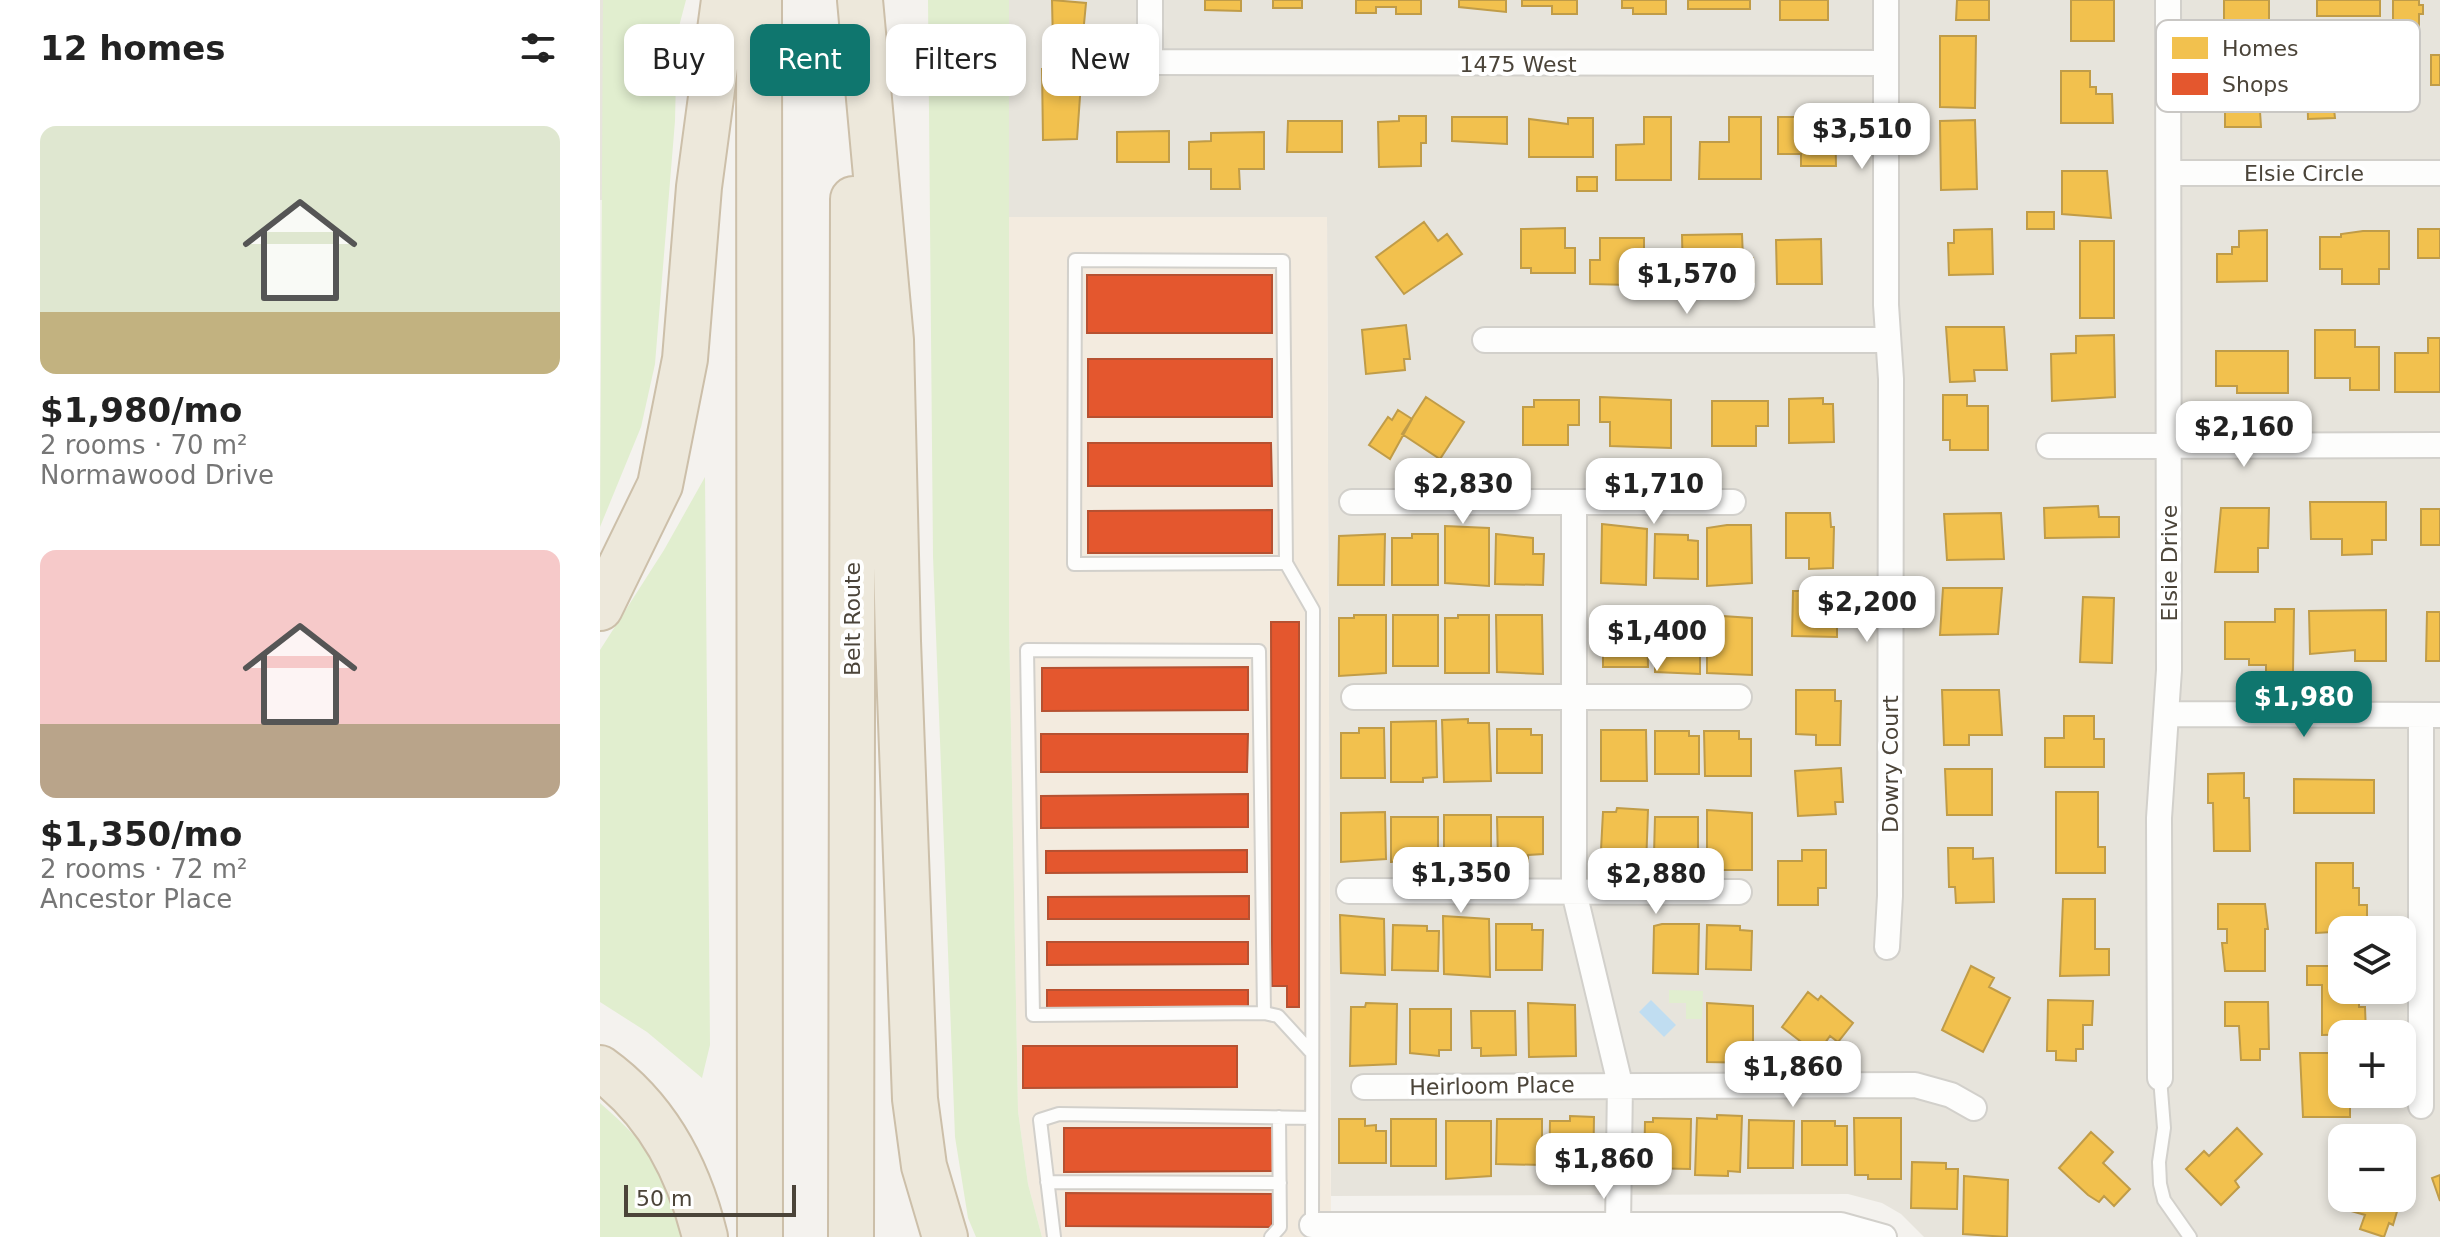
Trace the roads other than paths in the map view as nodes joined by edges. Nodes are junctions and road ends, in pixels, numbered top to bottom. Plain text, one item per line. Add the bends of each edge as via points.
1 (724, 0) edge
2 (759, 0) edge
3 (853, 0) edge
4 (860, 0) edge
5 (1150, 0) edge
6 (1886, 0) edge
7 (2168, 0) edge
8 (2168, 20) edge
9 (1885, 63) junction
10 (2169, 112) edge
11 (2169, 173) junction
12 (2440, 173) edge
13 (1485, 340) dead end
14 (1888, 340) junction
15 (2169, 445) junction
16 (2440, 445) edge
17 (2049, 446) dead end
18 (1352, 502) dead end
19 (1574, 502) junction
20 (1733, 502) dead end
21 (1286, 563) junction
22 (600, 608) edge
23 (1354, 697) dead end
24 (1574, 697) junction
25 (1739, 697) dead end
26 (2168, 714) junction
27 (2430, 715) edge
28 (1349, 891) dead end
29 (1574, 892) junction
30 (1739, 892) dead end
31 (1887, 947) dead end
32 (1264, 1013) junction
33 (1312, 1053) junction
34 (600, 1068) edge
35 (2160, 1078) joint
36 (1620, 1084) junction
37 (1364, 1087) dead end
38 (2421, 1106) dead end
39 (1974, 1108) dead end
40 (1279, 1117) junction
41 (1312, 1118) junction
42 (1047, 1182) junction
43 (1280, 1183) junction
44 (1312, 1225) joint
45 (1618, 1225) junction
46 (1412, 1231) edge
47 (1782, 1231) edge
48 (705, 1237) edge
49 (760, 1237) edge
50 (851, 1237) edge
51 (945, 1237) edge
52 (1054, 1237) edge
53 (1271, 1237) edge
54 (1884, 1237) edge
55 (2190, 1237) edge

1 - 22 highway via 699,187 685,359 663,470
2 - 49 highway
3 - 50 highway, Belt Route
4 - 51 highway via 891,340 915,1099 924,1166
5 - 9 street, 1475 West via 1150,62
6 - 9 street, Dowry Court
7 - 8 street, Elsie Drive
9 - 14 street, Dowry Court
10 - 11 street, Elsie Drive
11 - 12 street, Elsie Circle
11 - 15 street, Elsie Drive
13 - 14 street
14 - 31 street, Dowry Court
15 - 16 street
15 - 17 street
15 - 26 street, Elsie Drive
18 - 19 street
19 - 20 street
19 - 24 street
21 - 21 lane via 1074,564 1075,260 1283,261
21 - 33 lane via 1313,610
23 - 24 street
24 - 25 street
24 - 29 street
26 - 27 street
26 - 35 street, Elsie Drive via 2159,818
27 - 38 street
28 - 29 street
29 - 30 street
29 - 36 street
32 - 32 lane via 1033,1015 1027,650 1259,651
32 - 33 lane via 1278,1016
33 - 41 lane
34 - 48 highway via 637,1102 679,1157
35 - 55 lane via 2160,1184 2164,1200
36 - 37 street, Heirloom Place
36 - 39 street, Heirloom Place via 1915,1085
36 - 45 street
40 - 41 lane
40 - 42 lane via 1059,1114 1040,1120
40 - 43 lane
41 - 44 lane
42 - 43 lane
42 - 52 lane
43 - 53 lane via 1280,1227
44 - 46 street
45 - 46 street
45 - 47 street
47 - 54 street via 1841,1225

